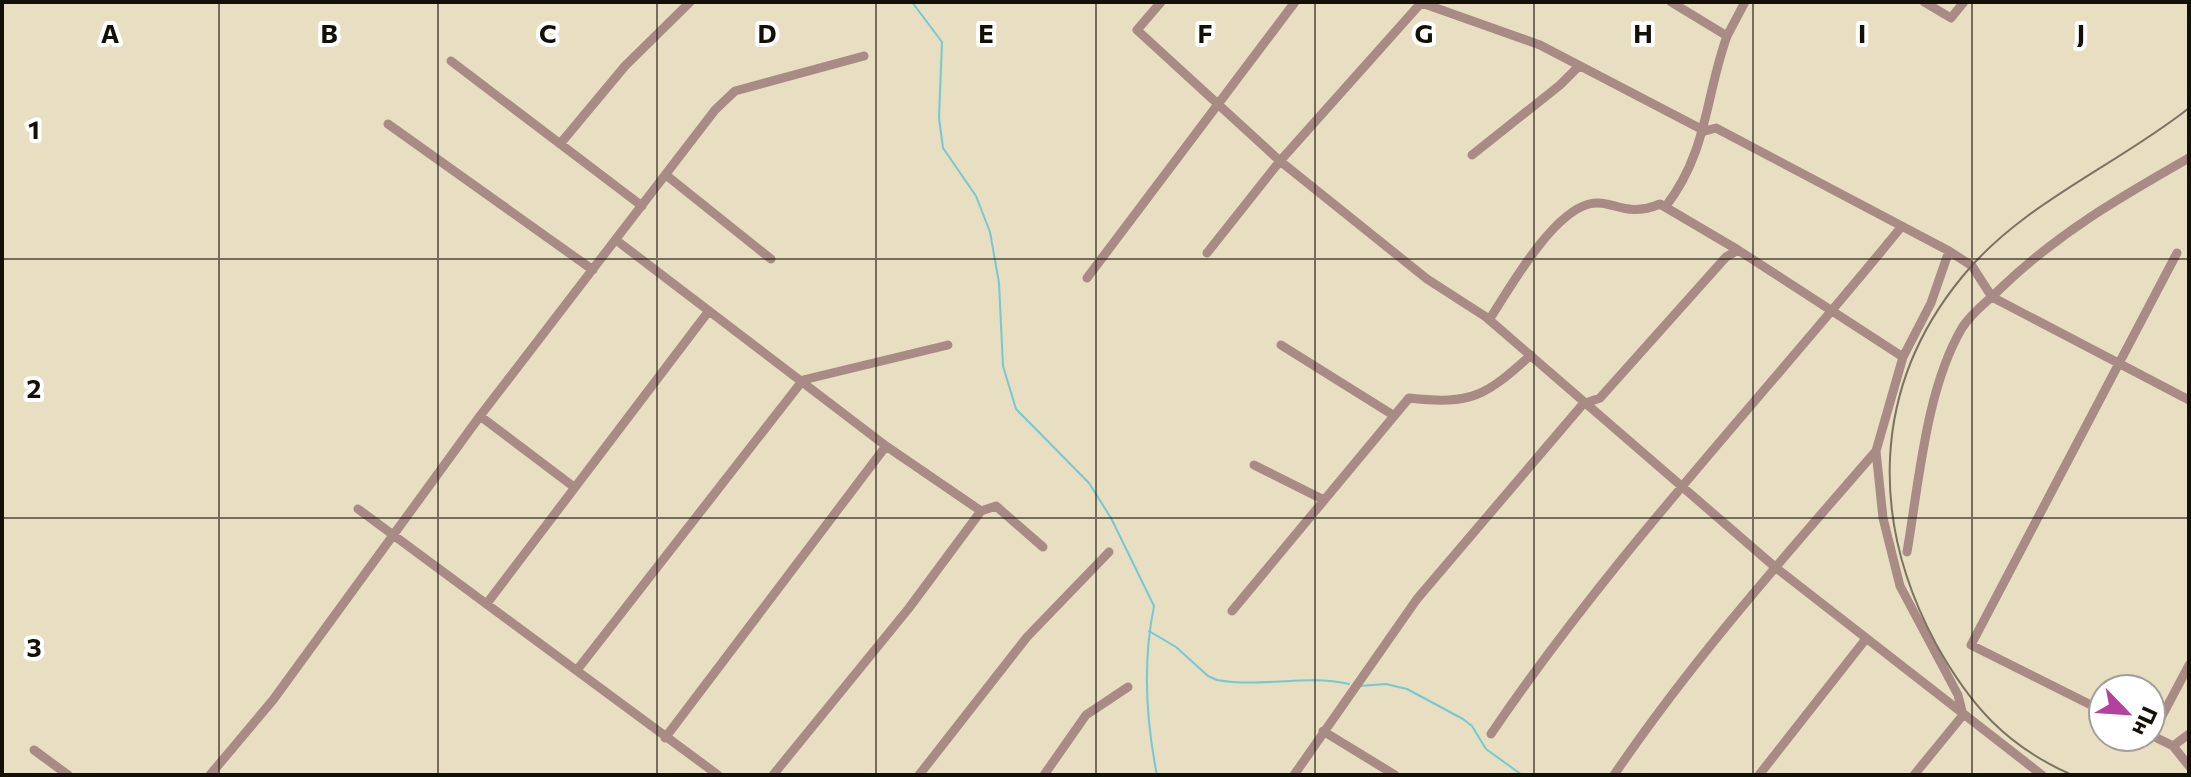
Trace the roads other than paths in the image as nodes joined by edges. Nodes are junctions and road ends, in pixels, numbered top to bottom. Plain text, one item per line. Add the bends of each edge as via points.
1 (690, 2) edge
2 (1161, 2) edge
3 (1295, 2) edge
4 (1671, 2) edge
5 (1745, 2) edge
6 (1924, 2) edge
7 (1964, 2) edge
8 (1420, 3) edge
9 (1727, 36) junction
10 (864, 56) dead end
11 (451, 61) dead end
12 (1579, 66) junction
13 (1217, 102) junction
14 (388, 124) dead end
15 (1705, 131) junction
16 (560, 144) junction
17 (1472, 155) dead end
18 (2189, 158) edge
19 (1280, 161) junction
20 (666, 175) junction
21 (642, 206) junction
22 (1666, 206) junction
23 (1902, 226) junction
24 (616, 240) junction
25 (1738, 250) junction
26 (1949, 251) junction
27 (1207, 253) dead end
28 (2177, 253) dead end
29 (771, 259) dead end
30 (593, 270) junction
31 (1087, 278) dead end
32 (1992, 297) junction
33 (708, 312) junction
34 (1832, 312) junction
35 (1489, 320) junction
36 (948, 345) dead end
37 (1281, 345) dead end
38 (1531, 355) junction
39 (1903, 357) junction
40 (2118, 364) junction
41 (803, 380) junction
42 (2189, 400) edge
43 (1583, 404) junction
44 (1393, 415) junction
45 (480, 416) junction
46 (886, 446) junction
47 (1876, 451) junction
48 (1254, 465) dead end
49 (574, 487) junction
50 (1681, 488) junction
51 (1322, 499) junction
52 (358, 509) dead end
53 (981, 511) junction
54 (392, 533) junction
55 (1043, 547) dead end
56 (1109, 552) dead end
57 (1907, 552) dead end
58 (1775, 567) junction
59 (488, 602) junction
60 (1232, 611) dead end
61 (1865, 640) junction
62 (2189, 665) edge
63 (577, 670) junction
64 (1128, 687) dead end
65 (2087, 703) edge
66 (2167, 706) edge
67 (1963, 715) junction
68 (1323, 731) junction
69 (1491, 734) dead end
70 (2189, 734) edge
71 (665, 738) junction
72 (2167, 743) edge
73 (2173, 746) junction
74 (34, 750) dead end
75 (2189, 766) edge
76 (68, 775) edge
77 (210, 775) edge
78 (718, 775) edge
79 (773, 775) edge
80 (919, 775) edge
81 (1044, 775) edge
82 (1294, 775) edge
83 (1395, 775) edge
84 (1614, 775) edge
85 (1759, 775) edge
86 (1914, 775) edge
87 (2042, 775) edge

1 - 16 street via 625,66
2 - 13 street via 1137,30
3 - 13 street
4 - 9 street
5 - 9 street
6 - 7 street via 1951,18
8 - 12 street via 1540,45
8 - 19 street
9 - 15 street via 1711,83
10 - 20 street via 735,91
11 - 16 street
12 - 15 street
12 - 17 street
13 - 19 street
13 - 31 street
14 - 30 street
15 - 22 street
15 - 23 street via 1716,128
16 - 21 street
18 - 32 street via 2055,239
19 - 27 street
19 - 35 street via 1427,279
20 - 21 street
20 - 29 street
21 - 24 street
22 - 25 street
22 - 35 street via 1640,212 1590,204 1560,221
23 - 26 street
23 - 34 street
24 - 30 street
24 - 33 street
25 - 34 street
25 - 43 street via 1726,257 1600,398
26 - 32 street via 1972,266
26 - 39 street via 1931,303
28 - 40 street
30 - 45 street
32 - 40 street
32 - 57 street via 1963,327 1944,369
33 - 41 street
33 - 49 street
34 - 39 street
34 - 50 street
35 - 38 street
36 - 41 street
37 - 44 street
38 - 43 street
38 - 44 street via 1490,392 1409,398
39 - 47 street
40 - 42 street
40 - 65 street via 1971,645
41 - 46 street
41 - 63 street
43 - 50 street
43 - 68 street via 1417,599
44 - 51 street
45 - 49 street
45 - 54 street
46 - 53 street
46 - 71 street
47 - 58 street
47 - 67 street via 1883,518 1900,586 1958,695
48 - 51 street
49 - 59 street
50 - 58 street
50 - 69 street
51 - 60 street
52 - 54 street
53 - 55 street via 996,506
53 - 79 street
54 - 59 street
54 - 77 street via 273,700
56 - 80 street via 1027,637
58 - 61 street
58 - 84 street via 1654,716
59 - 63 street
61 - 67 street
61 - 85 street
62 - 66 street
63 - 71 street
64 - 81 street via 1086,715
67 - 86 street
67 - 87 street
68 - 82 street
68 - 83 street
70 - 73 street
71 - 78 street
72 - 73 street
73 - 75 street
74 - 76 street

